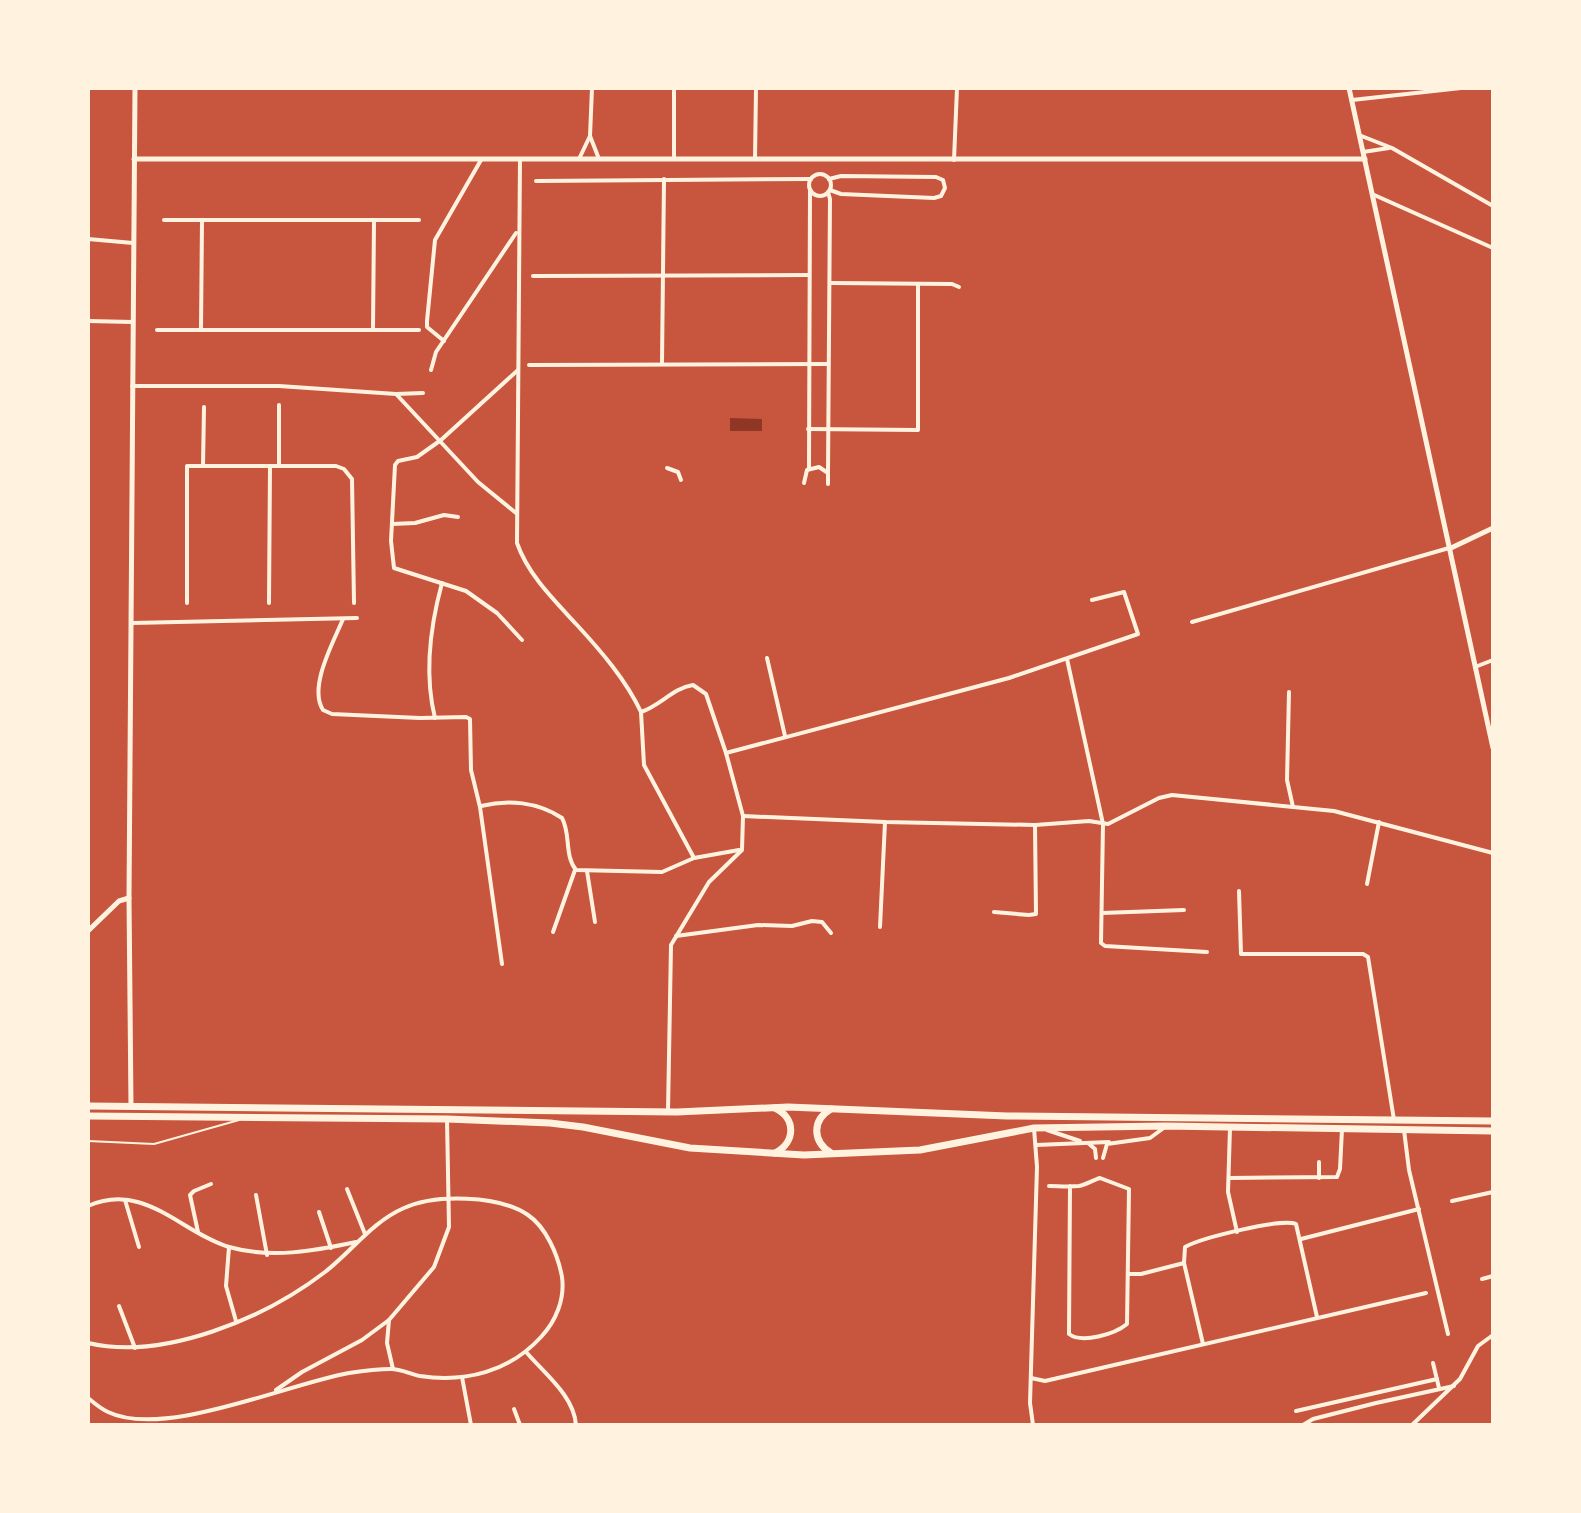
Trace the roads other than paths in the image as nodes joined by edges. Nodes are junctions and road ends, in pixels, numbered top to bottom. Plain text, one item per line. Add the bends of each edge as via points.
1 (135, 88) edge
2 (592, 88) edge
3 (674, 88) edge
4 (756, 88) edge
5 (957, 88) edge
6 (1349, 88) edge
7 (1461, 88) edge
8 (1351, 101) junction
9 (1359, 135) junction
10 (590, 136) junction
11 (1392, 148) junction
12 (1364, 156) junction
13 (134, 159) junction
14 (481, 159) junction
15 (520, 159) junction
16 (579, 159) junction
17 (599, 159) junction
18 (674, 159) junction
19 (755, 159) junction
20 (954, 160) junction
21 (664, 179) junction
22 (811, 179) junction
23 (829, 179) junction
24 (536, 181) dead end
25 (810, 190) junction
26 (829, 191) junction
27 (1372, 194) junction
28 (1493, 206) edge
29 (164, 220) dead end
30 (202, 220) junction
31 (374, 220) junction
32 (419, 220) dead end
33 (518, 231) junction
34 (88, 239) edge
35 (133, 243) junction
36 (1493, 248) edge
37 (663, 275) junction
38 (809, 275) junction
39 (533, 276) dead end
40 (829, 283) junction
41 (918, 284) junction
42 (959, 287) dead end
43 (88, 321) edge
44 (133, 322) junction
45 (157, 330) dead end
46 (201, 330) junction
47 (373, 330) junction
48 (419, 330) dead end
49 (444, 341) junction
50 (662, 364) junction
51 (808, 364) junction
52 (828, 364) junction
53 (529, 365) dead end
54 (431, 370) dead end
55 (518, 370) junction
56 (132, 386) junction
57 (423, 393) dead end
58 (396, 394) junction
59 (279, 405) dead end
60 (204, 407) dead end
61 (808, 429) junction
62 (828, 429) junction
63 (441, 440) junction
64 (203, 466) junction
65 (270, 466) junction
66 (279, 466) junction
67 (667, 468) dead end
68 (809, 468) junction
69 (828, 473) junction
70 (681, 480) dead end
71 (804, 483) dead end
72 (828, 484) dead end
73 (517, 514) junction
74 (458, 517) dead end
75 (392, 524) junction
76 (1493, 528) edge
77 (1451, 548) junction
78 (442, 583) junction
79 (1092, 600) dead end
80 (187, 603) dead end
81 (269, 603) dead end
82 (354, 603) dead end
83 (357, 618) dead end
84 (343, 619) junction
85 (1192, 622) dead end
86 (131, 623) junction
87 (522, 640) dead end
88 (767, 658) dead end
89 (1067, 659) junction
90 (1493, 660) edge
91 (1475, 667) junction
92 (1289, 692) dead end
93 (1493, 704) edge
94 (1484, 706) junction
95 (641, 712) junction
96 (435, 718) junction
97 (785, 736) junction
98 (1493, 748) edge
99 (726, 753) junction
100 (480, 807) junction
101 (1293, 807) junction
102 (743, 816) junction
103 (885, 822) junction
104 (1379, 822) junction
105 (1103, 824) junction
106 (1035, 825) junction
107 (742, 850) junction
108 (1493, 853) edge
109 (694, 858) junction
110 (576, 870) junction
111 (587, 871) junction
112 (1367, 884) dead end
113 (1239, 891) dead end
114 (129, 898) junction
115 (1184, 910) dead end
116 (994, 912) dead end
117 (1102, 913) junction
118 (595, 922) dead end
119 (880, 927) dead end
120 (88, 931) edge
121 (553, 932) dead end
122 (831, 933) dead end
123 (676, 936) junction
124 (1207, 952) dead end
125 (502, 964) dead end
126 (88, 1106) edge
127 (131, 1106) junction
128 (840, 1107) junction
129 (768, 1108) junction
130 (668, 1112) junction
131 (88, 1116) edge
132 (253, 1117) junction
133 (447, 1119) junction
134 (1394, 1120) junction
135 (1493, 1121) edge
136 (1165, 1126) junction
137 (1034, 1128) junction
138 (1045, 1128) junction
139 (1230, 1128) junction
140 (1342, 1129) junction
141 (1404, 1130) junction
142 (1493, 1131) edge
143 (88, 1141) edge
144 (1085, 1142) junction
145 (1111, 1142) junction
146 (1036, 1145) junction
147 (769, 1154) junction
148 (841, 1154) junction
149 (1096, 1158) dead end
150 (1103, 1158) dead end
151 (1319, 1162) dead end
152 (1229, 1178) junction
153 (1319, 1178) junction
154 (211, 1184) dead end
155 (1049, 1186) dead end
156 (1070, 1186) junction
157 (347, 1189) dead end
158 (1493, 1192) edge
159 (256, 1195) dead end
160 (450, 1198) junction
161 (125, 1200) junction
162 (1452, 1201) dead end
163 (88, 1206) edge
164 (1419, 1209) junction
165 (319, 1212) dead end
166 (198, 1232) junction
167 (1237, 1232) junction
168 (365, 1234) junction
169 (1300, 1239) junction
170 (359, 1241) junction
171 (139, 1247) dead end
172 (229, 1247) junction
173 (331, 1248) junction
174 (267, 1255) junction
175 (1184, 1263) junction
176 (1129, 1274) junction
177 (1493, 1276) edge
178 (1482, 1279) dead end
179 (1426, 1293) dead end
180 (119, 1306) dead end
181 (1317, 1317) junction
182 (389, 1320) junction
183 (236, 1321) junction
184 (1448, 1334) dead end
185 (1493, 1335) edge
186 (88, 1343) edge
187 (1203, 1344) junction
188 (135, 1348) junction
189 (527, 1353) junction
190 (1433, 1363) dead end
191 (393, 1369) junction
192 (462, 1377) junction
193 (1031, 1378) junction
194 (1437, 1379) junction
195 (1454, 1386) junction
196 (1439, 1389) junction
197 (273, 1392) junction
198 (88, 1398) edge
199 (514, 1409) dead end
200 (1296, 1411) dead end
201 (471, 1425) edge
202 (520, 1425) edge
203 (576, 1425) edge
204 (1033, 1425) edge
205 (1303, 1425) edge
206 (1412, 1425) edge

1 - 13 street
2 - 10 street
3 - 18 street
4 - 19 street
5 - 20 street
6 - 8 street
7 - 8 street
8 - 9 street
9 - 11 street
9 - 12 street
10 - 16 street
10 - 17 street
11 - 12 street
11 - 28 street
12 - 20 street via 1344,161
12 - 27 street
13 - 14 street
13 - 35 street
14 - 15 street
14 - 49 street via 433,245 427,327
15 - 16 street
15 - 33 street
16 - 17 street
17 - 18 street
18 - 19 street
19 - 20 street
21 - 22 street
21 - 24 street
21 - 37 street
22 - 23 street via 821,174
22 - 25 street
23 - 26 street
23 - 26 street via 936,177 942,179 945,192 939,198
25 - 26 street via 821,196
25 - 38 street
26 - 40 street
27 - 36 street
27 - 77 street
29 - 30 street
30 - 31 street
30 - 46 street
31 - 32 street
31 - 47 street
33 - 49 street
33 - 55 street
34 - 35 street
35 - 44 street
37 - 38 street
37 - 39 street
37 - 50 street
38 - 51 street
40 - 41 street
40 - 52 street
41 - 42 street
41 - 62 street via 918,430
43 - 44 street
44 - 56 street
45 - 46 street
46 - 47 street
47 - 48 street
49 - 54 street
50 - 51 street
50 - 53 street
51 - 52 street
51 - 61 street
52 - 62 street
55 - 63 street
55 - 73 street
56 - 58 street via 279,386
56 - 86 street
57 - 58 street
58 - 63 street
59 - 66 street
60 - 64 street
61 - 62 street
61 - 68 street
62 - 69 street
63 - 73 street via 478,482
63 - 75 street via 395,465
64 - 65 street
64 - 80 street via 187,466
65 - 66 street
65 - 81 street
66 - 82 street via 336,466 349,473
67 - 70 street via 678,472
68 - 69 street
68 - 71 street
69 - 72 street
73 - 95 street via 517,543 526,561
74 - 75 street
75 - 78 street via 392,564
76 - 77 street
77 - 85 street
77 - 91 street
78 - 87 street via 483,602
78 - 96 street via 429,661
79 - 89 street via 1124,592 1138,634
83 - 84 street
84 - 86 street
84 - 96 street via 319,679 323,710
86 - 114 street
88 - 97 street
89 - 97 street
89 - 105 street
90 - 91 street
91 - 94 street
92 - 101 street via 1287,780
93 - 94 street
94 - 98 street
95 - 99 street via 683,686 700,688
95 - 109 street via 644,765
96 - 100 street via 468,718
97 - 99 street
99 - 102 street
100 - 110 street via 517,802 562,818
100 - 125 street
101 - 104 street
101 - 105 street via 1172,795
102 - 103 street
102 - 107 street
103 - 106 street
103 - 119 street
104 - 108 street
104 - 112 street
105 - 106 street
105 - 117 street
106 - 116 street via 1036,914
107 - 109 street
107 - 123 street via 709,882
109 - 111 street via 662,872
110 - 111 street
110 - 121 street
111 - 118 street
113 - 134 street via 1241,954 1368,957
114 - 120 street
114 - 127 street
115 - 117 street
117 - 124 street via 1105,946
122 - 123 street via 822,922 812,921
123 - 130 street via 669,953
126 - 127 highway
127 - 130 highway
128 - 129 highway
128 - 134 highway via 1007,1116
128 - 148 highway via 823,1114 816,1131 823,1148
129 - 130 highway
129 - 147 highway via 783,1112 791,1130 786,1145
131 - 132 highway
132 - 133 highway
132 - 143 lane via 154,1144
133 - 147 highway via 566,1124 665,1145
133 - 160 street
134 - 135 highway
136 - 138 highway
136 - 139 highway
136 - 145 street via 1150,1138
137 - 138 highway
137 - 146 street
137 - 148 highway via 920,1150
138 - 144 street
139 - 140 highway
139 - 152 street
140 - 141 highway
140 - 153 street via 1340,1172
141 - 142 highway
141 - 164 street
144 - 145 street
144 - 146 street
144 - 149 street via 1094,1146
145 - 150 street
146 - 193 street
147 - 148 highway
151 - 153 street
152 - 153 street
152 - 167 street
154 - 166 street via 190,1195
155 - 156 street
156 - 176 street via 1103,1176 1129,1189
156 - 176 street via 1069,1334 1082,1339 1127,1324
157 - 168 street
158 - 162 street
159 - 174 street
160 - 168 street via 402,1208
160 - 182 street via 449,1227 434,1267
160 - 189 street via 512,1207 528,1215 557,1257 561,1303 553,1325
161 - 163 street
161 - 166 street via 145,1203
161 - 171 street
164 - 169 street
164 - 184 street
165 - 173 street
166 - 172 street
167 - 169 street via 1291,1222
167 - 175 street via 1190,1244
168 - 170 street
169 - 181 street
170 - 173 street
170 - 183 street via 323,1274
172 - 174 street
172 - 183 street via 226,1286
173 - 174 street
175 - 176 street
175 - 187 street
177 - 178 street
179 - 181 street
180 - 188 street
181 - 187 street
182 - 191 street
182 - 197 street
183 - 188 street via 195,1337
185 - 195 street via 1478,1346
186 - 188 street
187 - 193 street via 1045,1381
189 - 192 street via 497,1370
189 - 203 street via 567,1398
190 - 194 street
191 - 192 street
191 - 197 street via 348,1373
192 - 201 street
193 - 204 street
194 - 196 street
194 - 200 street
195 - 196 street
195 - 206 street
196 - 205 street
197 - 198 street via 185,1418 139,1420 108,1413
199 - 202 street

